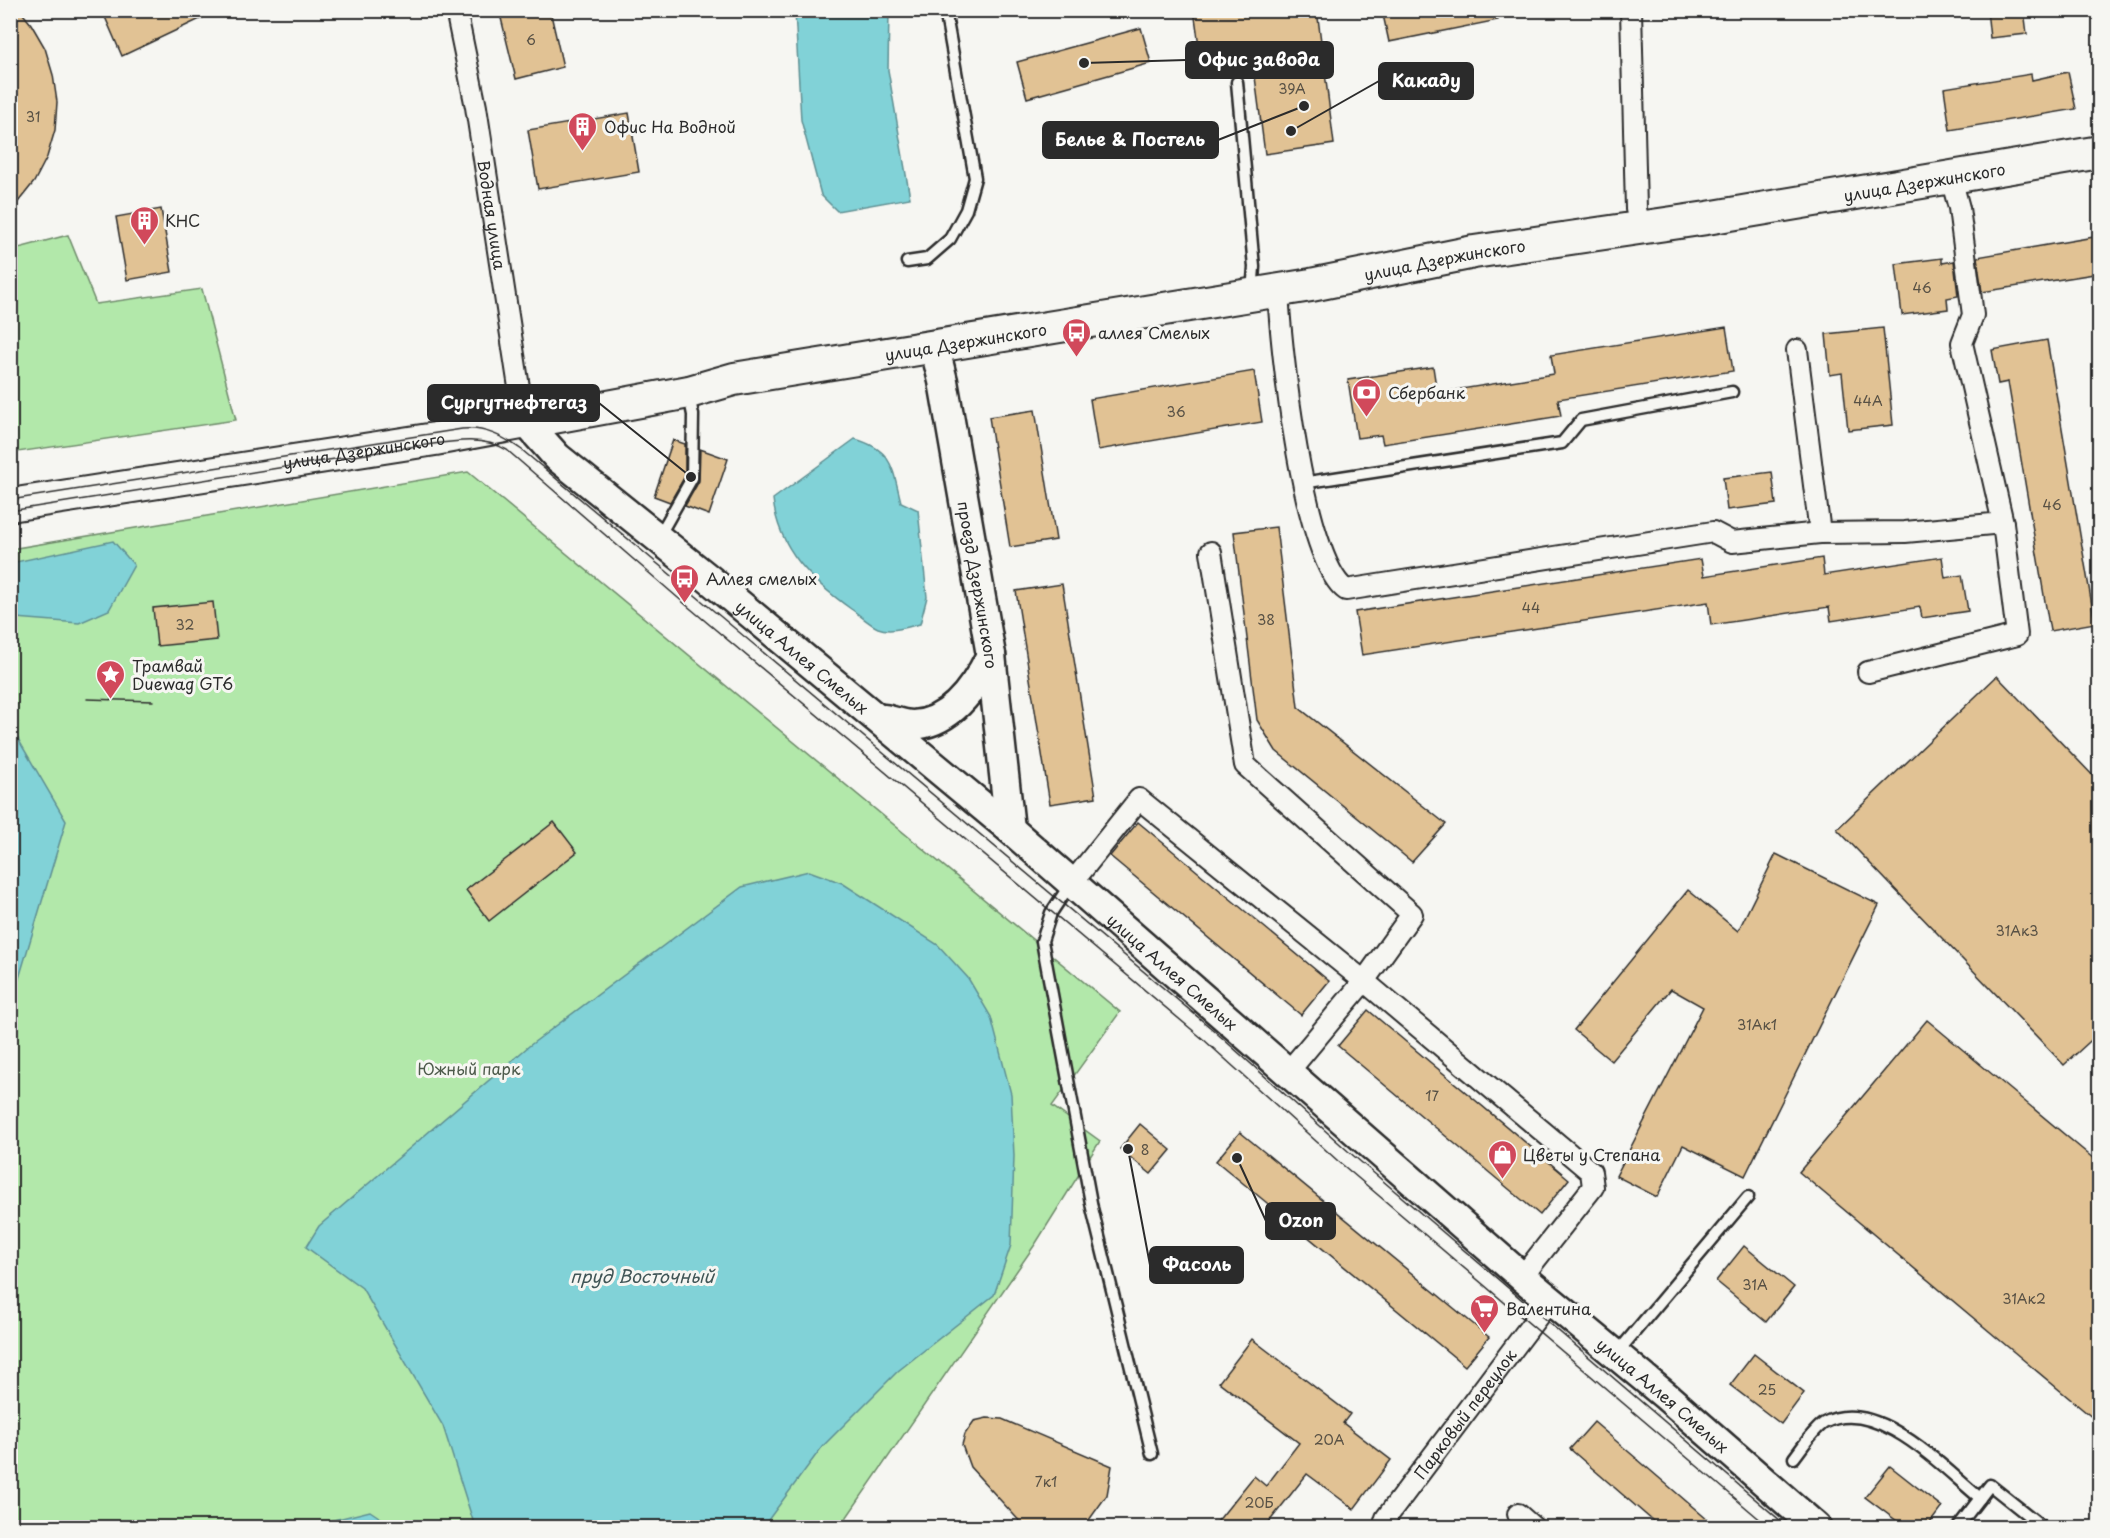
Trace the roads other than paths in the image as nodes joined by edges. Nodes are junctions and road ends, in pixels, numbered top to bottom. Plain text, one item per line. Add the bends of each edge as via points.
1 (456, 10) edge
2 (945, 10) edge
3 (1631, 10) edge
4 (1237, 82) dead end
5 (2100, 152) edge
6 (1951, 178) junction
7 (1640, 226) junction
8 (907, 262) dead end
9 (1265, 291) junction
10 (934, 345) junction
11 (1797, 350) dead end
12 (689, 392) junction
13 (1732, 392) dead end
14 (524, 420) junction
15 (1302, 483) junction
16 (10, 505) edge
17 (2003, 523) junction
18 (1820, 533) junction
19 (658, 538) junction
20 (1211, 552) dead end
21 (991, 655) junction
22 (1868, 672) dead end
23 (882, 722) junction
24 (1010, 829) junction
25 (1071, 883) junction
26 (1364, 981) junction
27 (1288, 1072) junction
28 (1748, 1197) dead end
29 (1522, 1277) junction
30 (1550, 1300) junction
31 (1615, 1355) junction
32 (1152, 1454) dead end
33 (1794, 1458) dead end
34 (1980, 1498) junction
35 (1518, 1514) dead end
36 (1383, 1527) edge
37 (1534, 1527) edge
38 (1817, 1527) edge
39 (1957, 1527) edge
40 (2044, 1527) edge

1 - 14 street, Водная улица via 478,119
2 - 8 lane via 975,178 966,210 950,239 927,259
3 - 7 street via 1636,209
4 - 9 lane via 1254,267
5 - 6 main road, улица Дзержинского
6 - 7 main road, улица Дзержинского
6 - 17 street via 1959,208 1972,315 1962,343
7 - 9 main road, улица Дзержинского
9 - 10 main road, улица Дзержинского
9 - 15 street via 1279,321
10 - 12 main road, улица Дзержинского via 734,379
10 - 21 main road, проезд Дзержинского
11 - 18 street
12 - 14 main road, улица Дзержинского
12 - 19 lane via 693,415 692,478
13 - 15 lane via 1581,420 1562,443
14 - 16 main road, улица Дзержинского via 423,440
14 - 19 main road, улица Аллея Смелых via 557,457
15 - 18 street via 1326,565 1346,590 1713,532 1732,542
17 - 18 street via 1905,532
17 - 22 street via 2017,634
19 - 23 main road, улица Аллея Смелых
20 - 26 street via 1245,765 1412,914
21 - 23 main road via 972,690 943,715 912,725 885,718
21 - 24 main road, проезд Дзержинского
23 - 24 main road, улица Аллея Смелых
24 - 25 main road, улица Аллея Смелых
25 - 26 street via 1139,799
25 - 27 main road, улица Аллея Смелых
25 - 32 lane via 1051,913 1042,941 1092,1208
26 - 27 street
26 - 29 street via 1591,1172 1593,1187
27 - 29 main road, улица Аллея Смелых
28 - 31 lane
29 - 30 main road, улица Аллея Смелых
30 - 31 main road, улица Аллея Смелых
30 - 36 street, Парковый переулок
31 - 38 main road, улица Аллея Смелых
33 - 34 lane via 1823,1424 1856,1416 1893,1428
34 - 39 lane
34 - 40 lane via 1990,1485
35 - 37 street

